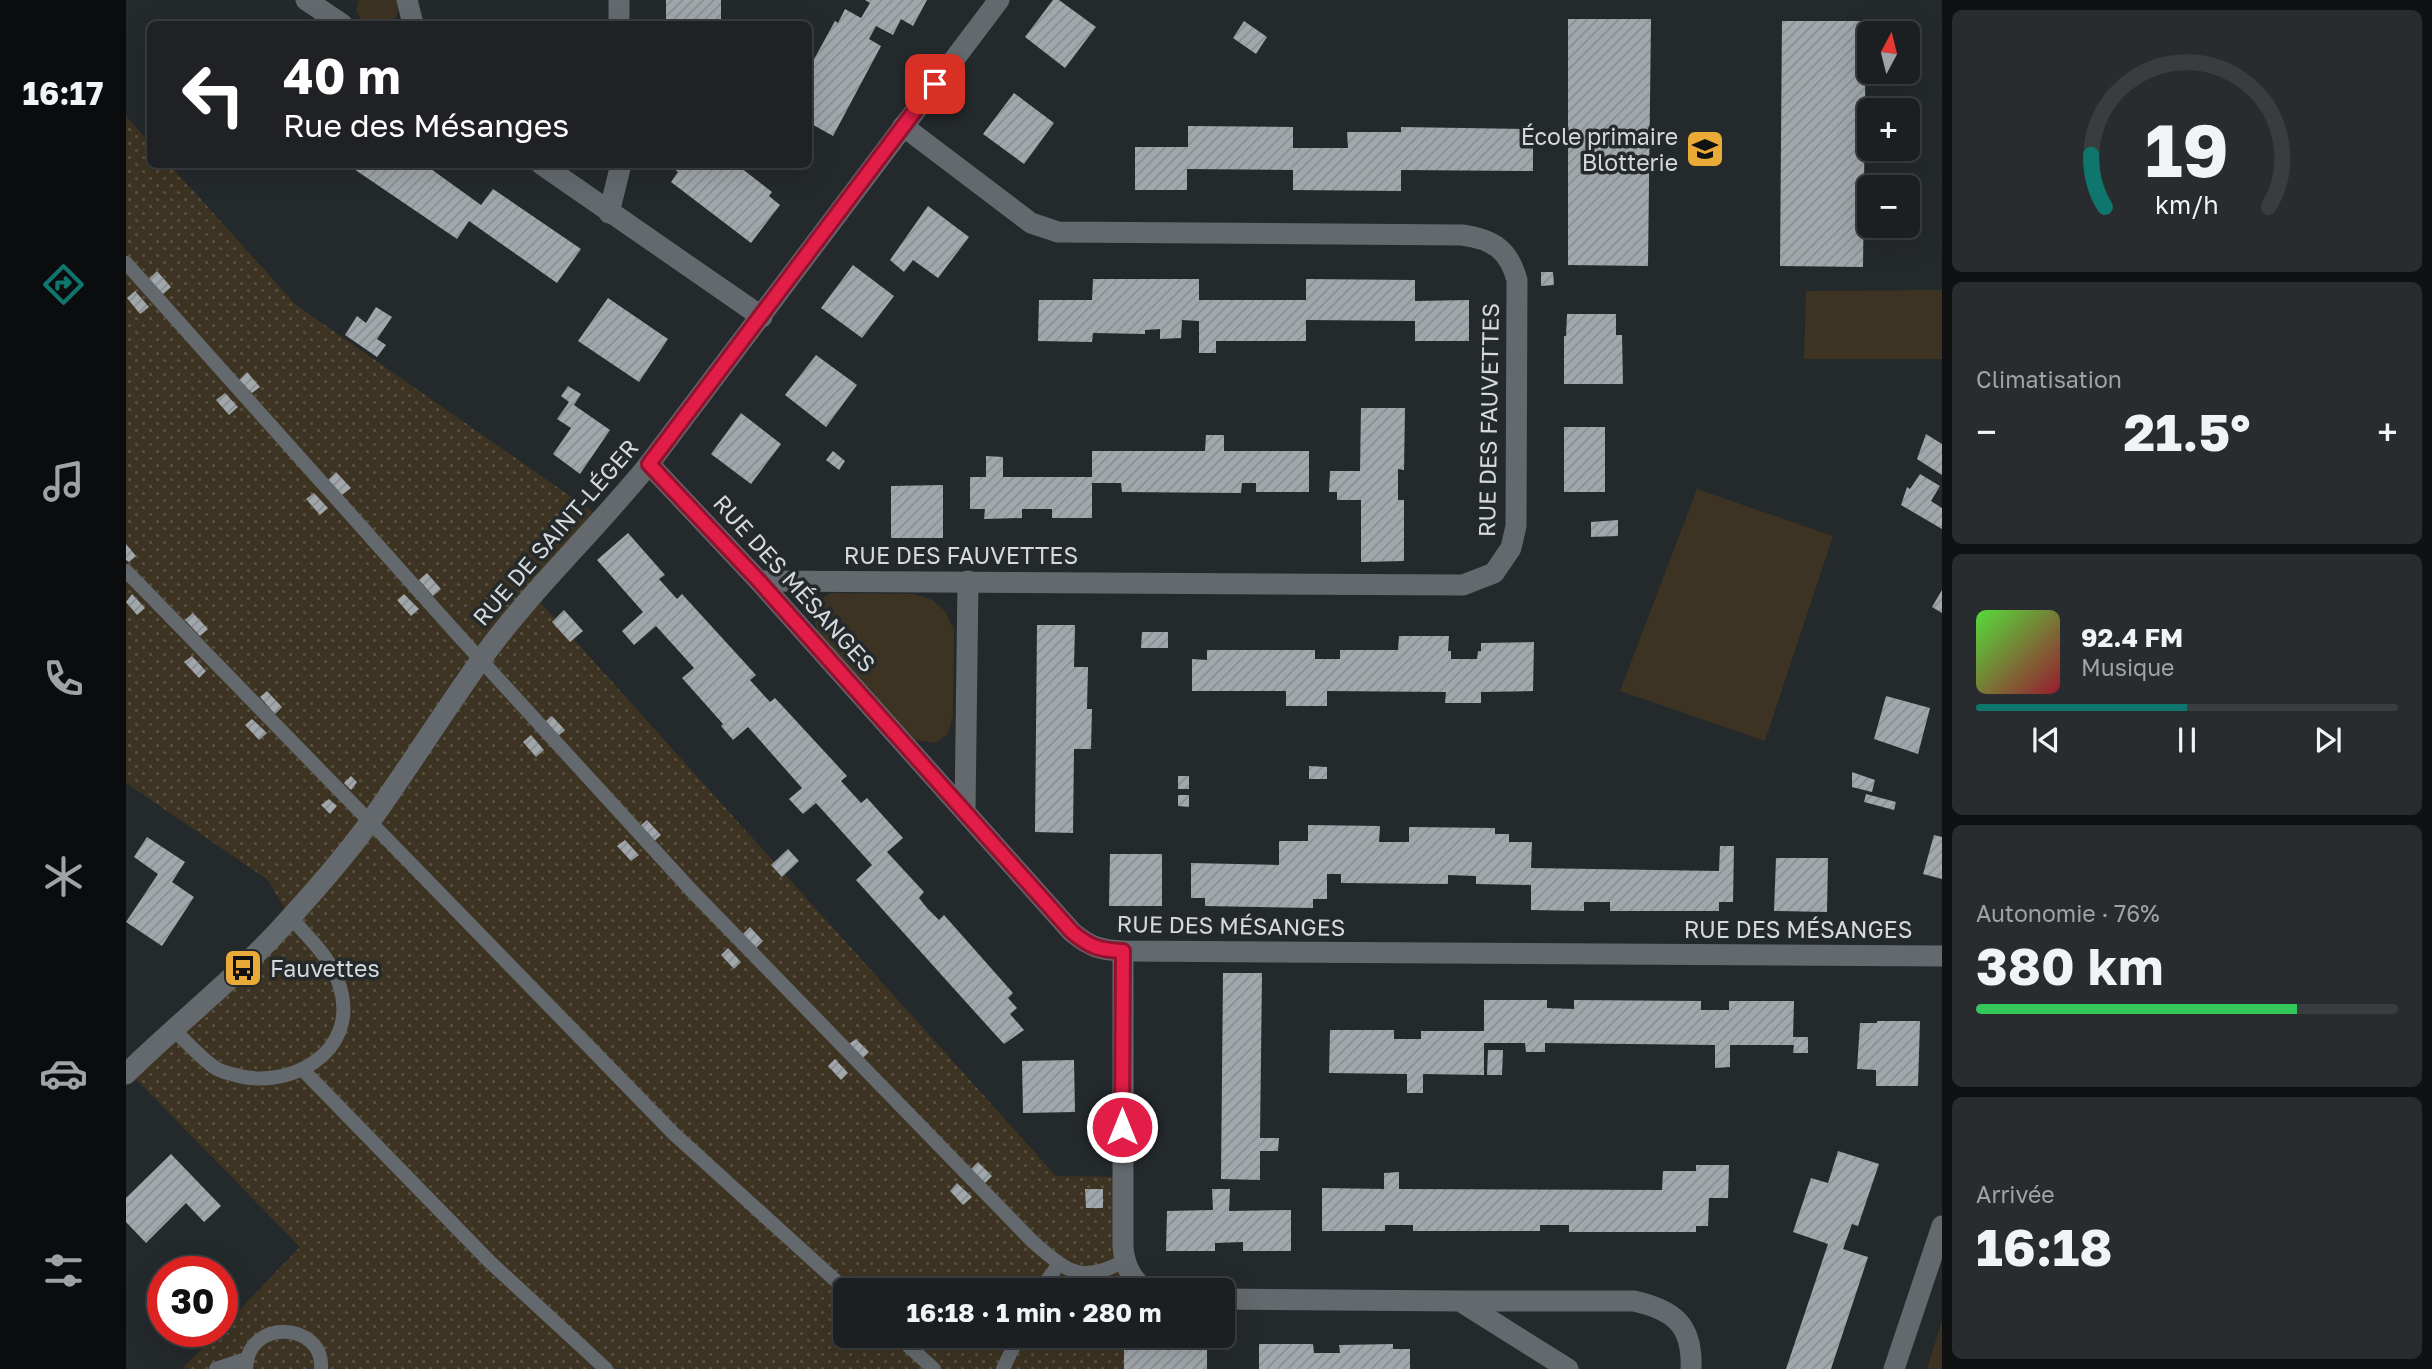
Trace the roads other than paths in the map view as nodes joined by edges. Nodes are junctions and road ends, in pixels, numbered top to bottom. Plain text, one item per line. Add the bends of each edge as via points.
1 (306, 0) edge
2 (407, 0) edge
3 (619, 0) edge
4 (999, 0) edge
5 (338, 21) edge
6 (412, 21) edge
7 (619, 21) edge
8 (903, 126) junction
9 (547, 168) edge
10 (620, 168) edge
11 (609, 213) junction
12 (126, 263) edge
13 (762, 317) junction
14 (649, 464) junction
15 (126, 570) edge
16 (759, 581) junction
17 (968, 581) junction
18 (481, 659) junction
19 (965, 811) junction
20 (370, 821) junction
21 (290, 918) junction
22 (1123, 951) junction
23 (1942, 956) edge
24 (173, 1030) junction
25 (303, 1070) junction
26 (126, 1074) edge
27 (1942, 1226) edge
28 (1124, 1261) junction
29 (1059, 1264) junction
30 (833, 1278) edge
31 (1049, 1278) edge
32 (1134, 1278) edge
33 (1235, 1299) edge
34 (1460, 1301) junction
35 (911, 1348) edge
36 (1012, 1348) edge
37 (246, 1364) edge
38 (216, 1369) edge
39 (321, 1369) edge
40 (607, 1369) edge
41 (934, 1369) edge
42 (1003, 1369) edge
43 (1568, 1369) edge
44 (1691, 1369) edge
45 (1895, 1369) edge

1 - 5 street
2 - 6 street
3 - 7 street
4 - 8 street, RUE DE SAINT-LÉGER
8 - 13 street, RUE DE SAINT-LÉGER
8 - 17 street, RUE DES FAUVETTES via 1044,229 1462,235 1480,237 1506,254 1517,280 1516,526 1511,548 1494,573 1463,584
9 - 11 street
10 - 11 street
11 - 13 street
12 - 18 lane
13 - 14 street, RUE DE SAINT-LÉGER
14 - 16 street, RUE DES MÉSANGES
14 - 18 street, RUE DE SAINT-LÉGER
15 - 20 lane
16 - 17 street, RUE DES FAUVETTES
16 - 19 street, RUE DES MÉSANGES
17 - 19 street
18 - 20 street, RUE DE SAINT-LÉGER
18 - 29 lane via 691,890 1032,1242
19 - 22 street, RUE DES MÉSANGES via 1072,932 1088,945
20 - 21 street, RUE DE SAINT-LÉGER
20 - 30 lane via 673,1133
21 - 24 street, RUE DE SAINT-LÉGER via 243,968
21 - 25 lane via 329,960 343,1002 335,1042
22 - 23 street, RUE DES MÉSANGES
22 - 28 street
24 - 25 lane via 218,1070 247,1079 288,1076
24 - 26 street, RUE DE SAINT-LÉGER
25 - 40 lane via 489,1262
27 - 45 street
28 - 29 lane via 1105,1272 1088,1274
28 - 32 street
29 - 31 lane
33 - 34 street
34 - 43 street
34 - 44 street via 1634,1301 1658,1306 1675,1317 1686,1333
35 - 41 lane
36 - 42 lane
37 - 38 lane
37 - 39 lane via 254,1344 285,1330 302,1335 315,1347

